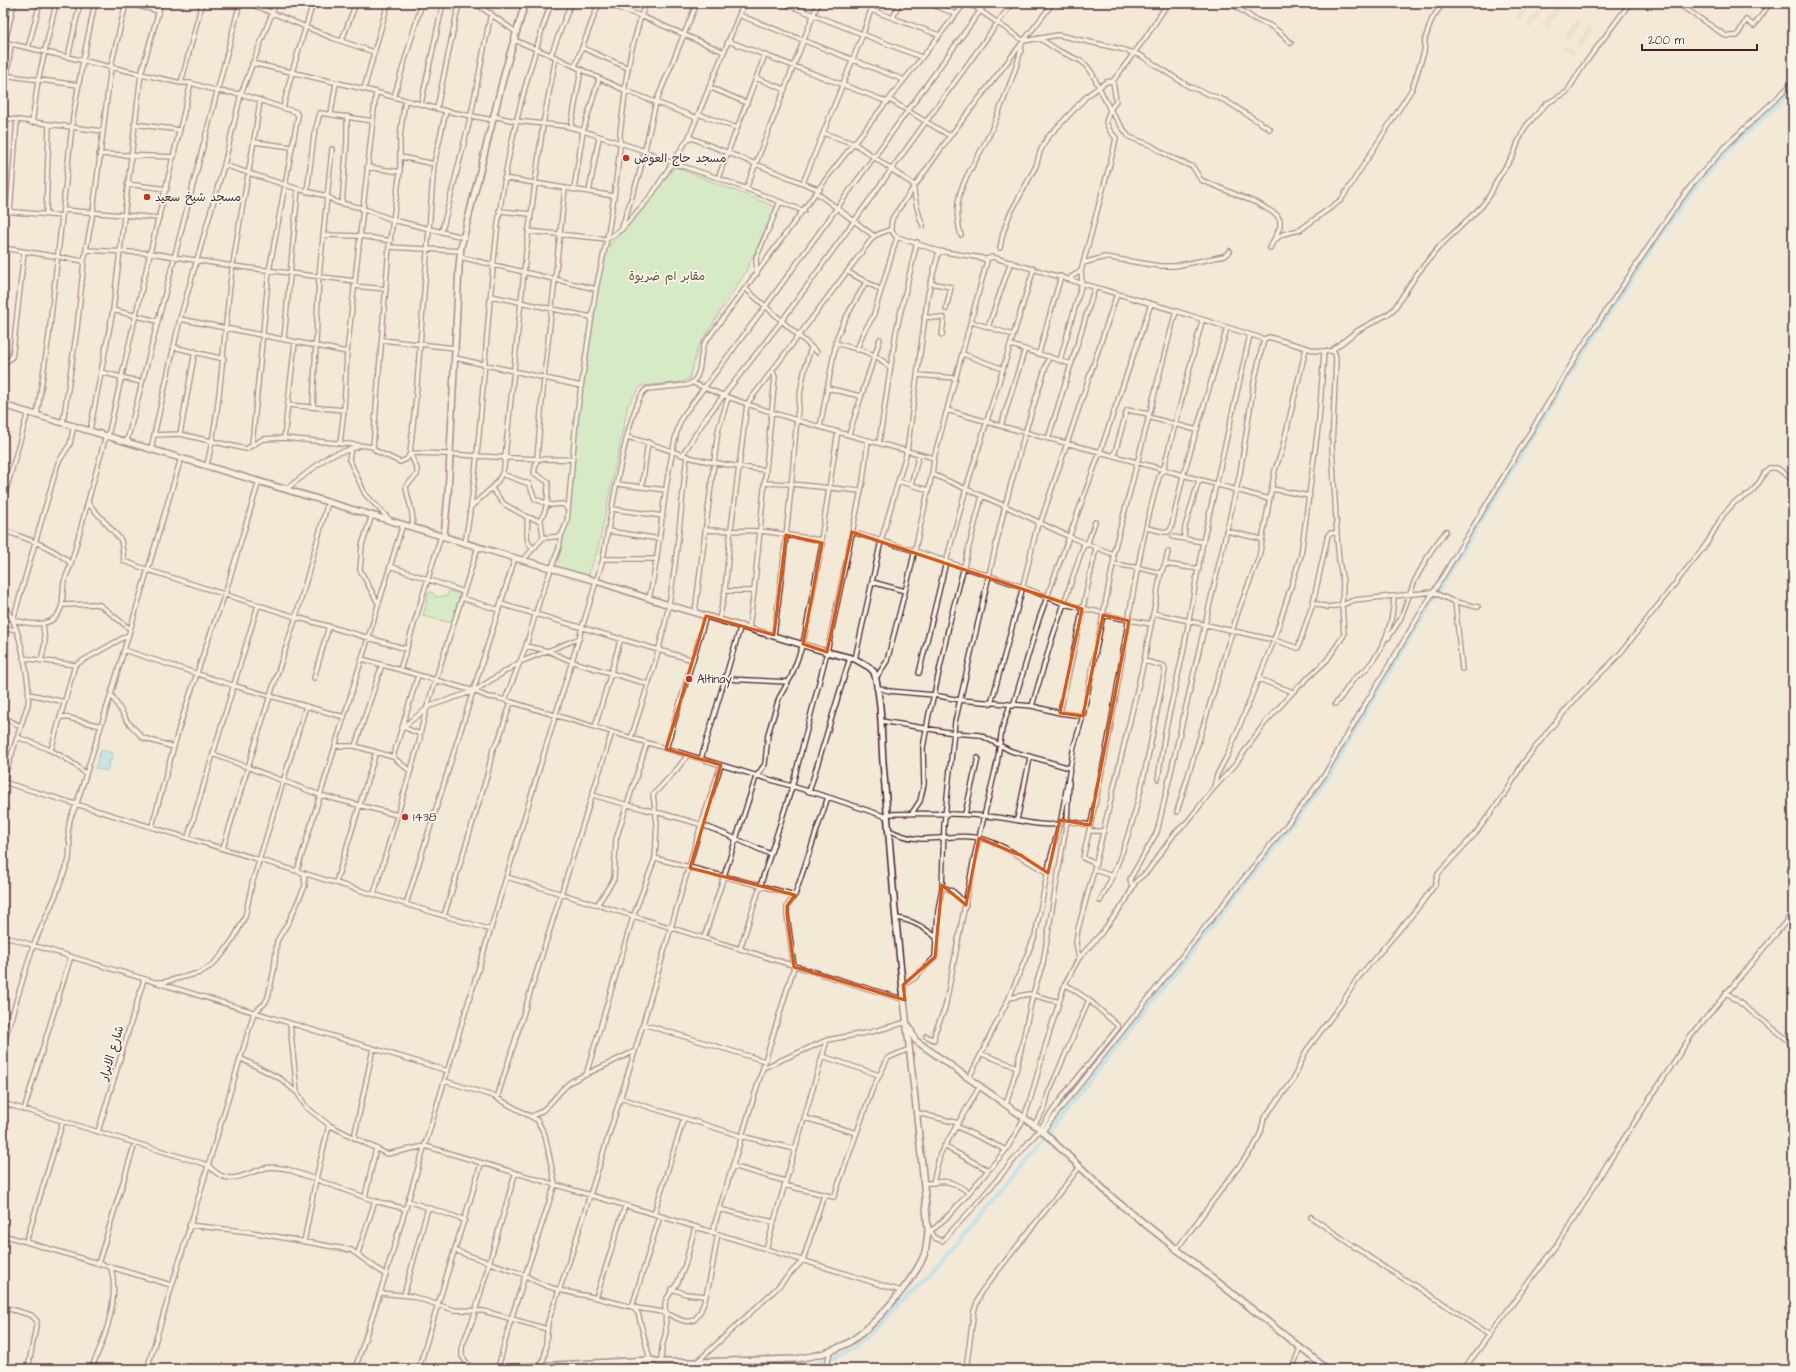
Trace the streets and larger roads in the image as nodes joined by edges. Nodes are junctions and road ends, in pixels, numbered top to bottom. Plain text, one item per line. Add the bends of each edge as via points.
1 (40, 3) edge
2 (56, 3) edge
3 (80, 3) edge
4 (96, 3) edge
5 (126, 3) edge
6 (161, 3) edge
7 (202, 3) edge
8 (240, 3) edge
9 (249, 3) edge
10 (276, 3) edge
11 (313, 3) edge
12 (356, 3) edge
13 (388, 3) edge
14 (422, 3) edge
15 (443, 3) edge
16 (459, 3) edge
17 (525, 3) edge
18 (551, 3) edge
19 (571, 3) edge
20 (599, 3) edge
21 (604, 3) edge
22 (646, 3) edge
23 (697, 3) edge
24 (744, 3) edge
25 (782, 3) edge
26 (818, 3) edge
27 (873, 3) edge
28 (899, 3) edge
29 (928, 3) edge
30 (965, 3) edge
31 (969, 3) edge
32 (986, 3) edge
33 (1012, 3) edge
34 (1054, 3) edge
35 (1168, 3) edge
36 (1231, 3) edge
37 (1443, 3) edge
38 (1630, 3) edge
39 (1677, 3) edge
40 (1770, 3) edge
41 (478, 4) edge
42 (3, 5) edge
43 (13, 5) edge
44 (872, 10) junction
45 (158, 11) junction
46 (980, 11) junction
47 (272, 12) junction
48 (491, 14) junction
49 (956, 14) junction
50 (739, 15) junction
51 (813, 15) junction
52 (641, 16) junction
53 (893, 18) junction
54 (998, 22) junction
55 (305, 26) junction
56 (516, 32) junction
57 (863, 34) junction
58 (683, 35) junction
59 (939, 35) junction
60 (1039, 38) junction
61 (342, 40) junction
62 (513, 40) junction
63 (803, 40) junction
64 (728, 41) junction
65 (4, 42) edge
66 (1023, 42) junction
67 (1290, 43) dead end
68 (11, 44) junction
69 (28, 48) junction
70 (582, 48) junction
71 (535, 49) junction
72 (44, 52) junction
73 (374, 52) junction
74 (724, 52) junction
75 (1133, 54) junction
76 (551, 55) junction
77 (765, 55) junction
78 (68, 57) junction
79 (556, 57) junction
80 (921, 57) junction
81 (83, 60) junction
82 (852, 60) junction
83 (252, 63) junction
84 (111, 66) junction
85 (575, 66) junction
86 (793, 66) junction
87 (628, 68) junction
88 (581, 70) junction
89 (292, 72) junction
90 (141, 74) junction
91 (5, 75) edge
92 (756, 78) junction
93 (599, 79) junction
94 (904, 80) junction
95 (38, 81) junction
96 (1113, 82) junction
97 (181, 83) junction
98 (192, 83) junction
99 (336, 83) junction
100 (1793, 83) edge
101 (78, 85) junction
102 (842, 85) junction
103 (709, 87) junction
104 (1099, 87) junction
105 (364, 89) junction
106 (784, 89) junction
107 (624, 90) junction
108 (217, 91) junction
109 (376, 92) junction
110 (241, 94) junction
111 (394, 97) junction
112 (260, 100) junction
113 (405, 100) junction
114 (889, 101) junction
115 (656, 102) junction
116 (747, 103) junction
117 (421, 104) junction
118 (283, 108) junction
119 (437, 108) junction
120 (909, 110) junction
121 (1110, 110) junction
122 (446, 111) junction
123 (331, 113) junction
124 (470, 115) junction
125 (347, 116) junction
126 (697, 116) junction
127 (3, 118) edge
128 (493, 118) junction
129 (17, 120) junction
130 (373, 121) junction
131 (515, 121) junction
132 (927, 122) junction
133 (32, 123) junction
134 (134, 124) junction
135 (543, 124) junction
136 (49, 125) junction
137 (72, 128) junction
138 (571, 128) junction
139 (737, 128) junction
140 (1270, 129) dead end
141 (180, 130) junction
142 (102, 131) junction
143 (583, 131) junction
144 (823, 133) junction
145 (950, 136) junction
146 (599, 137) junction
147 (689, 137) junction
148 (254, 142) junction
149 (619, 144) junction
150 (855, 144) junction
151 (292, 146) junction
152 (332, 149) dead end
153 (645, 151) junction
154 (728, 152) junction
155 (99, 154) junction
156 (131, 155) junction
157 (174, 157) junction
158 (401, 157) junction
159 (873, 157) junction
160 (673, 163) junction
161 (755, 163) junction
162 (434, 164) junction
163 (224, 165) junction
164 (367, 167) junction
165 (892, 170) junction
166 (400, 172) junction
167 (249, 173) junction
168 (504, 178) junction
169 (718, 178) junction
170 (536, 183) junction
171 (803, 183) junction
172 (127, 184) junction
173 (284, 184) junction
174 (914, 185) junction
175 (565, 188) junction
176 (167, 189) junction
177 (298, 189) junction
178 (574, 189) junction
179 (746, 189) junction
180 (818, 191) junction
181 (307, 192) junction
182 (589, 192) junction
183 (327, 196) junction
184 (614, 196) junction
185 (780, 202) junction
186 (342, 204) junction
187 (362, 208) junction
188 (836, 208) junction
189 (63, 210) junction
190 (3, 211) edge
191 (500, 211) junction
192 (804, 211) junction
193 (10, 212) junction
194 (93, 212) junction
195 (46, 214) junction
196 (531, 214) junction
197 (62, 216) junction
198 (124, 216) junction
199 (159, 218) junction
200 (394, 220) junction
201 (854, 221) junction
202 (923, 226) dead end
203 (429, 229) junction
204 (622, 229) junction
205 (891, 229) junction
206 (442, 231) junction
207 (528, 231) junction
208 (560, 234) junction
209 (323, 235) junction
210 (961, 235) dead end
211 (361, 236) junction
212 (463, 236) junction
213 (874, 236) junction
214 (897, 237) junction
215 (607, 239) junction
216 (391, 241) junction
217 (1273, 241) junction
218 (917, 242) junction
219 (389, 247) junction
220 (3, 248) edge
221 (1000, 248) dead end
222 (1270, 248) dead end
223 (86, 250) junction
224 (427, 250) junction
225 (461, 251) junction
226 (939, 251) junction
227 (1230, 251) dead end
228 (24, 252) junction
229 (121, 252) junction
230 (150, 253) junction
231 (57, 257) junction
232 (174, 257) junction
233 (460, 258) junction
234 (196, 260) junction
235 (986, 260) junction
236 (84, 261) junction
237 (1010, 262) junction
238 (1083, 263) junction
239 (233, 266) junction
240 (493, 266) junction
241 (1034, 268) junction
242 (269, 271) junction
243 (1081, 271) junction
244 (523, 272) junction
245 (848, 272) junction
246 (291, 274) junction
247 (757, 274) junction
248 (319, 276) junction
249 (1060, 276) junction
250 (555, 280) junction
251 (1072, 280) junction
252 (866, 282) junction
253 (354, 283) junction
254 (930, 283) junction
255 (1082, 283) junction
256 (1095, 287) junction
257 (386, 289) junction
258 (596, 289) junction
259 (746, 289) junction
260 (881, 290) junction
261 (1117, 294) junction
262 (491, 296) junction
263 (520, 301) junction
264 (1151, 304) junction
265 (765, 307) junction
266 (552, 308) junction
267 (946, 309) dead end
268 (113, 310) junction
269 (1176, 311) junction
270 (136, 316) junction
271 (591, 317) junction
272 (924, 317) junction
273 (180, 319) junction
274 (1202, 320) junction
275 (157, 321) junction
276 (781, 322) junction
277 (972, 322) junction
278 (988, 327) junction
279 (225, 328) junction
280 (1227, 328) junction
281 (261, 335) junction
282 (942, 335) dead end
283 (1250, 335) junction
284 (1013, 336) junction
285 (798, 337) junction
286 (284, 339) junction
287 (880, 339) dead end
288 (1264, 339) junction
289 (382, 340) junction
290 (295, 342) junction
291 (836, 343) junction
292 (420, 344) junction
293 (316, 345) junction
294 (1011, 345) junction
295 (173, 347) junction
296 (455, 348) junction
297 (811, 348) junction
298 (1306, 348) junction
299 (1025, 349) junction
300 (857, 350) junction
301 (195, 351) junction
302 (1330, 351) junction
303 (347, 352) junction
304 (817, 352) dead end
305 (1324, 352) junction
306 (1039, 353) junction
307 (963, 354) junction
308 (873, 355) junction
309 (1049, 356) junction
310 (224, 358) junction
311 (454, 358) junction
312 (1060, 360) junction
313 (3, 362) edge
314 (1071, 364) junction
315 (485, 366) junction
316 (890, 369) junction
317 (1003, 369) junction
318 (3, 370) edge
319 (772, 370) junction
320 (513, 371) junction
321 (101, 372) junction
322 (917, 375) junction
323 (121, 377) junction
324 (544, 378) junction
325 (956, 378) junction
326 (141, 382) junction
327 (693, 383) junction
328 (581, 386) junction
329 (704, 387) junction
330 (827, 388) junction
331 (724, 396) junction
332 (860, 396) junction
333 (728, 398) junction
334 (747, 404) junction
335 (3, 405) edge
336 (288, 405) junction
337 (313, 407) junction
338 (344, 410) junction
339 (948, 410) junction
340 (771, 411) junction
341 (28, 412) junction
342 (37, 415) junction
343 (1149, 415) junction
344 (797, 421) junction
345 (63, 422) junction
346 (986, 422) junction
347 (1175, 424) junction
348 (74, 425) junction
349 (1001, 426) junction
350 (820, 427) junction
351 (90, 430) junction
352 (1197, 430) junction
353 (838, 431) junction
354 (1025, 432) junction
355 (180, 434) junction
356 (849, 434) junction
357 (154, 435) junction
358 (107, 436) junction
359 (627, 437) junction
360 (284, 438) junction
361 (1048, 439) junction
362 (213, 440) junction
363 (868, 440) junction
364 (127, 441) junction
365 (648, 442) junction
366 (879, 443) junction
367 (252, 444) junction
368 (340, 444) junction
369 (1068, 444) junction
370 (360, 447) junction
371 (373, 447) junction
372 (151, 449) junction
373 (351, 449) junction
374 (673, 451) junction
375 (907, 451) junction
376 (1100, 452) junction
377 (410, 453) junction
378 (450, 453) junction
379 (683, 454) junction
380 (919, 454) junction
381 (477, 456) junction
382 (687, 456) junction
383 (1114, 456) junction
384 (181, 458) junction
385 (506, 458) junction
386 (934, 458) junction
387 (538, 459) junction
388 (572, 459) junction
389 (715, 463) junction
390 (1137, 463) junction
391 (206, 465) junction
392 (739, 466) junction
393 (765, 470) junction
394 (1163, 471) junction
395 (502, 474) junction
396 (932, 474) junction
397 (1183, 476) junction
398 (1199, 480) junction
399 (1793, 480) edge
400 (259, 481) junction
401 (898, 482) junction
402 (764, 483) junction
403 (617, 484) junction
404 (791, 484) junction
405 (911, 485) junction
406 (1217, 485) junction
407 (275, 486) junction
408 (642, 487) junction
409 (828, 488) junction
410 (492, 489) junction
411 (966, 489) junction
412 (1272, 489) junction
413 (666, 490) junction
414 (928, 490) junction
415 (861, 491) junction
416 (1235, 491) junction
417 (982, 496) junction
418 (1310, 496) junction
419 (1269, 499) junction
420 (3, 501) edge
421 (328, 502) junction
422 (88, 503) junction
423 (547, 503) junction
424 (1005, 506) junction
425 (471, 507) junction
426 (612, 509) junction
427 (568, 514) junction
428 (372, 515) junction
429 (663, 516) junction
430 (527, 517) junction
431 (390, 520) junction
432 (540, 520) junction
433 (1095, 522) dead end
434 (1039, 523) junction
435 (403, 524) junction
436 (412, 526) junction
437 (1147, 528) junction
438 (3, 530) edge
439 (706, 530) junction
440 (731, 530) junction
441 (608, 531) junction
442 (760, 531) junction
443 (1446, 531) dead end
444 (852, 532) junction
445 (1226, 532) junction
446 (1336, 533) junction
447 (786, 535) junction
448 (443, 536) junction
449 (561, 536) junction
450 (1173, 537) dead end
451 (543, 538) junction
452 (1070, 538) junction
453 (1184, 538) junction
454 (660, 539) junction
455 (1262, 539) junction
456 (821, 540) junction
457 (881, 541) junction
458 (35, 542) junction
459 (1203, 542) junction
460 (465, 543) junction
461 (1086, 544) junction
462 (478, 547) junction
463 (533, 548) junction
464 (1096, 548) junction
465 (915, 551) junction
466 (1168, 552) dead end
467 (1113, 554) junction
468 (515, 558) junction
469 (603, 558) junction
470 (657, 559) junction
471 (523, 560) junction
472 (946, 562) junction
473 (71, 564) junction
474 (1114, 564) junction
475 (1165, 564) junction
476 (390, 566) junction
477 (963, 567) junction
478 (551, 568) junction
479 (1138, 568) junction
480 (1200, 569) junction
481 (148, 570) junction
482 (1161, 573) junction
483 (989, 576) junction
484 (428, 579) junction
485 (596, 581) junction
486 (872, 582) junction
487 (1023, 587) junction
488 (725, 591) junction
489 (754, 591) junction
490 (905, 591) junction
491 (464, 592) junction
492 (1433, 592) junction
493 (225, 594) junction
494 (1410, 594) junction
495 (1394, 596) junction
496 (462, 598) junction
497 (649, 598) junction
498 (1047, 598) junction
499 (1455, 601) junction
500 (1313, 603) junction
501 (501, 604) junction
502 (1064, 604) junction
503 (3, 605) edge
504 (62, 605) junction
505 (258, 605) junction
506 (378, 605) junction
507 (669, 605) junction
508 (1342, 605) junction
509 (1478, 607) dead end
510 (1082, 608) junction
511 (499, 610) junction
512 (695, 612) junction
513 (1153, 613) junction
514 (536, 614) junction
515 (1103, 614) junction
516 (706, 616) junction
517 (296, 617) junction
518 (719, 619) junction
519 (13, 620) junction
520 (1129, 621) junction
521 (1188, 622) junction
522 (43, 624) junction
523 (1151, 624) junction
524 (1204, 624) junction
525 (741, 625) junction
526 (329, 626) junction
527 (583, 627) junction
528 (749, 627) junction
529 (16, 629) junction
530 (130, 629) junction
531 (3, 630) edge
532 (1233, 630) junction
533 (128, 635) junction
534 (774, 635) junction
535 (368, 638) junction
536 (580, 638) junction
537 (621, 638) junction
538 (1274, 640) junction
539 (1386, 640) junction
540 (803, 644) junction
541 (526, 646) junction
542 (407, 649) junction
543 (658, 649) junction
544 (124, 650) junction
545 (548, 651) junction
546 (828, 652) junction
547 (23, 658) junction
548 (853, 658) junction
549 (362, 659) junction
550 (41, 660) junction
551 (693, 660) junction
552 (1144, 661) junction
553 (520, 662) junction
554 (572, 662) junction
555 (75, 665) junction
556 (382, 665) junction
557 (1462, 669) dead end
558 (400, 670) junction
559 (919, 672) dead end
560 (610, 673) junction
561 (197, 674) junction
562 (418, 675) junction
563 (314, 678) dead end
564 (875, 678) junction
565 (726, 679) junction
566 (1259, 679) junction
567 (435, 680) junction
568 (788, 682) junction
569 (648, 684) junction
570 (234, 686) junction
571 (876, 687) junction
572 (474, 691) junction
573 (1293, 692) junction
574 (29, 694) junction
575 (111, 694) junction
576 (934, 695) junction
577 (270, 696) junction
578 (505, 700) junction
579 (960, 700) junction
580 (65, 702) junction
581 (511, 702) junction
582 (991, 704) junction
583 (1335, 704) dead end
584 (306, 706) junction
585 (1011, 706) junction
586 (1032, 706) junction
587 (426, 710) junction
588 (1060, 713) junction
589 (556, 715) junction
590 (61, 716) junction
591 (1082, 716) junction
592 (3, 717) edge
593 (344, 718) junction
594 (881, 721) junction
595 (20, 726) junction
596 (101, 726) junction
597 (402, 727) junction
598 (595, 728) junction
599 (926, 729) junction
600 (612, 732) junction
601 (420, 734) junction
602 (954, 734) junction
603 (17, 737) junction
604 (631, 738) junction
605 (647, 743) junction
606 (336, 746) junction
607 (355, 746) junction
608 (1000, 746) junction
609 (174, 747) junction
610 (666, 749) junction
611 (51, 750) junction
612 (376, 752) junction
613 (213, 754) junction
614 (687, 756) junction
615 (393, 757) junction
616 (978, 758) dead end
617 (1030, 758) junction
618 (701, 759) junction
619 (721, 765) junction
620 (248, 768) junction
621 (1070, 768) junction
622 (410, 771) junction
623 (86, 774) junction
624 (756, 777) junction
625 (1068, 777) junction
626 (1158, 779) dead end
627 (3, 782) edge
628 (282, 782) junction
629 (792, 787) junction
630 (1214, 787) junction
631 (810, 792) junction
632 (320, 795) junction
633 (592, 795) junction
634 (828, 797) junction
635 (77, 804) junction
636 (360, 805) junction
637 (627, 806) junction
638 (655, 811) junction
639 (946, 812) junction
640 (1177, 812) dead end
641 (912, 813) junction
642 (397, 814) junction
643 (965, 814) junction
644 (887, 816) junction
645 (984, 816) junction
646 (1017, 820) junction
647 (1067, 821) junction
648 (1059, 824) junction
649 (701, 825) junction
650 (1090, 825) junction
651 (152, 826) junction
652 (889, 830) junction
653 (1089, 831) junction
654 (1104, 831) junction
655 (188, 837) junction
656 (944, 838) junction
657 (979, 838) junction
658 (736, 840) junction
659 (223, 848) junction
660 (770, 854) junction
661 (655, 858) junction
662 (259, 859) junction
663 (1096, 864) junction
664 (690, 868) junction
665 (1094, 870) junction
666 (297, 871) junction
667 (304, 873) junction
668 (1048, 873) junction
669 (1113, 876) junction
670 (507, 877) junction
671 (723, 877) junction
672 (336, 882) junction
673 (760, 887) junction
674 (1132, 887) junction
675 (942, 888) junction
676 (374, 894) junction
677 (561, 894) junction
678 (795, 895) junction
679 (1100, 901) dead end
680 (406, 904) junction
681 (597, 905) junction
682 (966, 905) junction
683 (1793, 913) edge
684 (444, 916) junction
685 (633, 916) junction
686 (896, 918) junction
687 (672, 928) junction
688 (491, 930) junction
689 (3, 936) edge
690 (936, 937) junction
691 (704, 938) junction
692 (33, 946) junction
693 (740, 949) junction
694 (71, 956) junction
695 (1079, 958) junction
696 (794, 967) junction
697 (144, 979) junction
698 (153, 982) junction
699 (1065, 984) junction
700 (903, 985) junction
701 (1726, 992) junction
702 (1033, 994) junction
703 (1009, 998) junction
704 (905, 1000) junction
705 (1089, 1000) junction
706 (1059, 1002) junction
707 (254, 1013) junction
708 (907, 1022) junction
709 (290, 1024) junction
710 (643, 1024) junction
711 (4, 1036) edge
712 (926, 1036) dead end
713 (827, 1040) junction
714 (1793, 1044) edge
715 (3, 1045) edge
716 (373, 1049) junction
717 (908, 1049) junction
718 (635, 1051) junction
719 (982, 1054) junction
720 (822, 1056) junction
721 (240, 1058) junction
722 (765, 1061) junction
723 (1017, 1067) junction
724 (763, 1068) junction
725 (448, 1071) junction
726 (586, 1075) junction
727 (879, 1075) junction
728 (969, 1078) junction
729 (445, 1081) junction
730 (980, 1086) junction
731 (297, 1092) junction
732 (497, 1098) junction
733 (620, 1098) junction
734 (3, 1103) edge
735 (1006, 1105) junction
736 (24, 1110) junction
737 (918, 1113) junction
738 (532, 1116) junction
739 (684, 1118) junction
740 (805, 1118) junction
741 (1024, 1118) junction
742 (63, 1121) junction
743 (329, 1125) junction
744 (957, 1125) junction
745 (1034, 1125) junction
746 (1041, 1131) junction
747 (98, 1132) junction
748 (857, 1133) junction
749 (741, 1136) junction
750 (354, 1138) junction
751 (135, 1143) junction
752 (425, 1146) junction
753 (944, 1146) junction
754 (376, 1148) junction
755 (795, 1149) junction
756 (1006, 1150) junction
757 (481, 1164) junction
758 (208, 1165) junction
759 (732, 1166) junction
760 (1079, 1168) junction
761 (988, 1170) junction
762 (516, 1174) junction
763 (316, 1180) junction
764 (785, 1183) junction
765 (924, 1183) junction
766 (933, 1183) junction
767 (555, 1184) junction
768 (968, 1192) junction
769 (590, 1195) junction
770 (824, 1195) junction
771 (365, 1197) junction
772 (375, 1201) junction
773 (408, 1201) junction
774 (625, 1206) junction
775 (428, 1208) junction
776 (406, 1209) junction
777 (720, 1209) junction
778 (654, 1214) junction
779 (660, 1216) junction
780 (1311, 1217) dead end
781 (465, 1220) junction
782 (773, 1222) junction
783 (189, 1226) junction
784 (695, 1228) junction
785 (929, 1231) junction
786 (712, 1233) junction
787 (718, 1234) junction
788 (3, 1235) edge
789 (26, 1242) junction
790 (304, 1242) junction
791 (766, 1249) junction
792 (1176, 1250) junction
793 (456, 1251) junction
794 (358, 1253) junction
795 (803, 1260) junction
796 (98, 1264) junction
797 (490, 1264) junction
798 (111, 1268) junction
799 (386, 1275) junction
800 (525, 1275) junction
801 (171, 1285) junction
802 (672, 1289) junction
803 (560, 1291) junction
804 (901, 1291) junction
805 (380, 1294) junction
806 (404, 1295) junction
807 (705, 1296) junction
808 (596, 1298) junction
809 (437, 1304) junction
810 (3, 1307) edge
811 (632, 1307) junction
812 (474, 1311) junction
813 (666, 1313) junction
814 (511, 1319) junction
815 (547, 1329) junction
816 (1490, 1335) junction
817 (1300, 1348) junction
818 (830, 1352) junction
819 (650, 1360) junction
820 (661, 1362) junction
821 (697, 1362) junction
822 (541, 1367) junction
823 (498, 1368) edge
824 (28, 1369) edge
825 (91, 1369) edge
826 (146, 1369) edge
827 (355, 1369) edge
828 (419, 1369) edge
829 (471, 1369) edge
830 (481, 1369) edge
831 (826, 1369) edge
832 (966, 1369) edge
833 (1292, 1369) edge
834 (1327, 1369) edge
835 (1464, 1369) edge

1 - 69 street
2 - 72 street
3 - 78 street
4 - 81 street
5 - 45 street
5 - 84 street
6 - 45 street
7 - 97 street
8 - 108 street
9 - 47 street
10 - 47 street
11 - 55 street
12 - 61 street
13 - 73 street
14 - 111 street
15 - 117 street
16 - 119 street
17 - 56 street
18 - 71 street
19 - 76 street
20 - 70 street
21 - 52 street
22 - 52 street
23 - 58 street
24 - 50 street
25 - 51 street
26 - 51 street
27 - 44 street
28 - 53 street
29 - 49 street
30 - 49 street
31 - 46 street
32 - 46 street
33 - 54 street
34 - 66 street
35 - 75 street
36 - 67 street via 1278,31
37 - 217 street via 1432,19 1412,89 1341,200 1300,230 1283,234
38 - 302 street via 1567,92 1546,104 1526,126 1514,154 1490,195 1439,247 1394,309
39 - 40 street via 1726,36 1734,37 1746,20 1754,26
41 - 48 street
42 - 43 street
43 - 65 street
44 - 53 street
44 - 57 street
45 - 90 street
46 - 54 street
46 - 120 street
47 - 55 street
47 - 83 street
48 - 56 street
48 - 124 street
49 - 59 street
50 - 63 street
50 - 64 street
51 - 57 street
51 - 63 street
52 - 58 street
52 - 87 street
53 - 59 street
54 - 66 street
54 - 132 street
55 - 61 street
55 - 89 street
56 - 62 street
57 - 80 street
57 - 82 street
58 - 74 street
58 - 115 street
59 - 80 street
60 - 66 street
60 - 75 street via 1058,35
60 - 104 street via 1084,64
61 - 73 street
62 - 71 street
62 - 128 street
63 - 82 street
63 - 86 street
64 - 74 street
64 - 77 street
65 - 68 street
66 - 145 street
66 - 210 street via 1017,65 986,141 962,186 957,203 957,220
68 - 69 street
68 - 91 street
69 - 72 street
70 - 85 street
70 - 87 street
71 - 76 street
71 - 131 street
72 - 78 street
72 - 95 street
73 - 105 street
74 - 103 street
75 - 96 street
75 - 140 street via 1158,65 1188,86 1226,101
76 - 79 street
77 - 86 street
77 - 92 street
78 - 81 street
79 - 85 street
79 - 135 street
80 - 94 street
81 - 84 street
81 - 101 street
82 - 94 street
82 - 102 street
83 - 89 street
83 - 110 street
84 - 90 street
84 - 142 street
85 - 88 street
86 - 102 street
86 - 106 street
87 - 107 street
88 - 93 street
88 - 138 street
89 - 99 street
89 - 118 street
90 - 97 street
90 - 134 street
91 - 95 street
92 - 106 street
92 - 116 street
93 - 107 street
93 - 143 street
94 - 114 street
95 - 101 street
95 - 133 street
96 - 104 street via 1106,82
96 - 121 street via 1116,101
97 - 98 street
98 - 108 street
98 - 141 street
99 - 105 street
99 - 123 street
100 - 492 street via 1728,143 1671,213 1582,346
101 - 137 street
102 - 114 street
102 - 144 street
103 - 116 street
103 - 126 street
104 - 121 street
104 - 221 street via 1073,109 1047,138 1036,166 1009,216
105 - 109 street
106 - 161 street
107 - 115 street
107 - 149 street
108 - 110 street
108 - 232 street
109 - 111 street
109 - 130 street
110 - 112 street
110 - 163 street
111 - 113 street
112 - 118 street
112 - 148 street
113 - 117 street
113 - 158 street via 400,136
114 - 120 street
114 - 150 street
115 - 126 street
115 - 153 street
116 - 139 street
117 - 119 street
118 - 151 street via 296,112 298,116
119 - 122 street
120 - 132 street
120 - 159 street
121 - 217 street via 1129,138 1150,145 1170,158 1193,168 1200,180 1270,209 1280,221
121 - 238 street via 1106,122 1116,138 1115,145
122 - 124 street
122 - 162 street
123 - 125 street
123 - 181 street via 323,112 319,115
124 - 128 street
124 - 206 street
125 - 130 street
125 - 186 street
126 - 139 street
126 - 147 street
127 - 129 street
128 - 131 street
128 - 212 street
129 - 133 street
129 - 193 street
130 - 164 street
131 - 135 street
131 - 168 street
132 - 145 street
132 - 165 street
133 - 136 street
134 - 141 street
134 - 156 street
135 - 138 street
135 - 170 street
136 - 137 street
136 - 195 street
137 - 142 street
137 - 189 street
138 - 143 street
139 - 154 street
141 - 157 street
142 - 155 street
143 - 146 street
143 - 178 street
144 - 150 street
144 - 171 street
145 - 174 street
146 - 149 street
146 - 182 street
147 - 154 street
147 - 160 street
148 - 151 street
148 - 167 street
149 - 153 street
149 - 184 street
150 - 159 street
150 - 180 street
151 - 173 street
152 - 183 street
153 - 160 street
153 - 204 street
154 - 161 street
154 - 169 street
155 - 156 street
155 - 194 street
156 - 157 street
156 - 172 street
157 - 176 street
158 - 162 street
158 - 166 street
159 - 165 street
159 - 188 street
160 - 169 street
160 - 204 street via 651,196
161 - 171 street
161 - 179 street
162 - 203 street
163 - 167 street
163 - 234 street
164 - 166 street
164 - 187 street
165 - 174 street
165 - 201 street
166 - 200 street
167 - 173 street
167 - 239 street
168 - 170 street
168 - 191 street
169 - 179 street
170 - 175 street
170 - 196 street
171 - 180 street
172 - 176 street
172 - 198 street
173 - 177 street
173 - 242 street
174 - 202 street via 913,193 917,199 918,214
174 - 205 street via 893,217
175 - 178 street
175 - 208 street
176 - 199 street
177 - 181 street
177 - 246 street
178 - 182 street
179 - 185 street
180 - 188 street
180 - 192 street
181 - 183 street
182 - 184 street
183 - 186 street
183 - 209 street
184 - 215 street
185 - 192 street
185 - 247 street via 756,258
186 - 187 street
187 - 200 street
187 - 211 street
188 - 201 street
188 - 265 street
189 - 194 street
189 - 197 street
190 - 193 street
191 - 196 street
191 - 240 street
192 - 247 street
193 - 195 street
194 - 198 street
194 - 223 street
195 - 197 street
196 - 207 street
197 - 231 street
198 - 199 street
198 - 229 street
199 - 230 street
200 - 203 street
200 - 216 street
201 - 213 street
201 - 276 street
203 - 206 street
203 - 224 street
204 - 215 street
205 - 213 street
205 - 214 street
206 - 212 street
207 - 208 street
207 - 244 street
208 - 215 street
208 - 250 street
209 - 211 street
209 - 248 street
211 - 216 street
211 - 253 street
212 - 225 street
213 - 245 street
214 - 218 street
214 - 260 street
215 - 258 street
216 - 219 street
217 - 222 street
218 - 226 street
218 - 316 street
219 - 224 street
219 - 257 street
220 - 228 street
223 - 229 street
223 - 236 street
224 - 225 street
224 - 292 street
225 - 233 street
226 - 235 street
226 - 254 street
227 - 238 street via 1224,256 1175,266 1159,266 1105,257
228 - 231 street
228 - 313 street via 12,357
229 - 230 street
229 - 268 street
230 - 232 street
230 - 270 street
231 - 236 street
231 - 342 street
232 - 234 street
232 - 275 street
233 - 240 street
233 - 296 street
234 - 239 street
234 - 273 street
235 - 237 street via 992,257
235 - 277 street
236 - 345 street
237 - 241 street
237 - 278 street
238 - 243 street
239 - 242 street
239 - 279 street
240 - 244 street
240 - 262 street
241 - 249 street
241 - 284 street
242 - 246 street
242 - 281 street
243 - 251 street via 1070,277
243 - 255 street
244 - 250 street
244 - 263 street
245 - 252 street
245 - 285 street
246 - 248 street
246 - 286 street
247 - 259 street
248 - 253 street
248 - 293 street
249 - 251 street
249 - 306 street
250 - 258 street
250 - 266 street
251 - 255 street
252 - 260 street
252 - 291 street via 844,321
253 - 257 street
253 - 303 street
254 - 267 street via 951,287
254 - 272 street
255 - 256 street
255 - 312 street
256 - 261 street
256 - 314 street
257 - 289 street
258 - 271 street
259 - 265 street
259 - 327 street via 704,344 699,372
260 - 300 street via 873,317 863,333
261 - 264 street
261 - 369 street
262 - 263 street
262 - 315 street
263 - 266 street
263 - 320 street
264 - 269 street
264 - 376 street
265 - 276 street
265 - 329 street
266 - 271 street
266 - 324 street
268 - 270 street
268 - 321 street
269 - 274 street
269 - 343 street
270 - 275 street
270 - 323 street
271 - 328 street
272 - 282 street via 944,318
272 - 322 street
273 - 279 street
273 - 295 street
274 - 280 street
274 - 347 street
275 - 326 street
276 - 285 street
276 - 331 street
277 - 278 street
277 - 307 street
278 - 284 street
279 - 281 street
279 - 310 street
280 - 283 street
280 - 352 street
281 - 286 street
281 - 367 street
283 - 288 street
283 - 406 street
284 - 294 street
285 - 297 street
285 - 319 street
286 - 290 street
287 - 308 street
288 - 298 street via 1268,337
288 - 416 street
289 - 292 street
289 - 371 street
290 - 293 street
290 - 336 street
291 - 300 street
291 - 330 street
292 - 296 street
292 - 377 street
293 - 303 street
293 - 337 street
294 - 299 street
294 - 317 street
295 - 301 street
295 - 357 street
296 - 311 street
297 - 304 street
297 - 344 street via 804,369
298 - 305 street
298 - 412 street
299 - 306 street
299 - 349 street
300 - 308 street
301 - 310 street
301 - 355 street
302 - 305 street
302 - 446 street via 1336,359 1332,446
303 - 338 street
305 - 418 street
306 - 309 street
307 - 317 street
307 - 325 street
308 - 316 street
308 - 332 street
309 - 312 street
309 - 354 street
310 - 362 street
311 - 315 street
311 - 378 street
312 - 314 street
313 - 318 street
314 - 361 street
315 - 320 street
315 - 381 street
316 - 366 street
317 - 346 street
319 - 334 street
319 - 340 street via 775,377
320 - 324 street
320 - 385 street
321 - 323 street
321 - 351 street
322 - 325 street
322 - 375 street
323 - 326 street
323 - 358 street
324 - 328 street
324 - 387 street
325 - 339 street
326 - 364 street
327 - 329 street
327 - 359 street via 644,391 638,400
328 - 388 street
329 - 331 street
329 - 374 street via 682,417
330 - 332 street
330 - 350 street
331 - 333 street
331 - 379 street
332 - 356 street
333 - 334 street
333 - 389 street via 718,429
334 - 340 street
334 - 392 street
335 - 341 street
336 - 337 street
336 - 360 street
337 - 338 street
338 - 368 street
339 - 346 street
339 - 386 street
340 - 344 street
340 - 393 street
341 - 342 street
341 - 420 street
342 - 345 street
343 - 347 street
343 - 383 street via 1127,410
343 - 390 street
344 - 350 street
344 - 404 street
345 - 348 street
346 - 349 street
346 - 411 street
347 - 352 street
347 - 394 street
348 - 351 street
348 - 458 street via 70,444 58,463
349 - 354 street
350 - 353 street
351 - 358 street
352 - 397 street
353 - 356 street
353 - 409 street
354 - 361 street
354 - 424 street
355 - 357 street
355 - 362 street
356 - 363 street
357 - 372 street
358 - 364 street
358 - 422 street
359 - 365 street
359 - 403 street
360 - 367 street via 263,439
360 - 368 street
361 - 369 street
362 - 367 street via 246,449
362 - 391 street
363 - 366 street
363 - 415 street
364 - 372 street
365 - 374 street
365 - 408 street
366 - 375 street
368 - 370 street
369 - 376 street
369 - 434 street
370 - 371 street
370 - 373 street
371 - 377 street via 397,461 404,461
372 - 384 street
373 - 407 street via 329,456 289,486
373 - 431 street via 349,460 365,494
374 - 379 street
374 - 413 street
375 - 380 street
375 - 401 street
376 - 383 street
376 - 452 street
377 - 378 street
377 - 436 street via 418,469 417,475 406,486
378 - 381 street
378 - 448 street
379 - 382 street
380 - 386 street
380 - 405 street
381 - 385 street
381 - 425 street
382 - 389 street
382 - 507 street
383 - 390 street
384 - 391 street
384 - 481 street
385 - 387 street
385 - 395 street
386 - 396 street
387 - 388 street
387 - 423 street via 534,473 548,482
388 - 427 street
389 - 392 street
389 - 439 street
390 - 394 street
390 - 467 street
391 - 400 street
392 - 393 street
392 - 440 street
393 - 402 street
394 - 397 street
394 - 437 street via 1152,501
395 - 410 street
395 - 423 street via 529,484 535,499
396 - 411 street
396 - 414 street
397 - 398 street
397 - 437 street via 1170,531
398 - 406 street
398 - 453 street
399 - 792 street via 1777,468 1769,468 1751,493 1731,506 1707,543 1619,655 1577,697 1541,740 1475,834 1438,874 1435,885 1357,979 1306,1050 1288,1086 1264,1118 1255,1145
400 - 407 street
400 - 493 street
401 - 405 street
401 - 457 street
402 - 404 street
402 - 442 street
403 - 408 street
403 - 426 street
404 - 409 street
404 - 447 street
405 - 414 street
406 - 416 street
406 - 459 street
407 - 421 street
408 - 413 street
409 - 415 street
409 - 456 street
410 - 425 street
410 - 430 street via 501,502
411 - 417 street
411 - 472 street
412 - 418 street
412 - 419 street
413 - 429 street
414 - 465 street
415 - 444 street
416 - 419 street
416 - 445 street
417 - 424 street
417 - 477 street
418 - 538 street via 1301,555
419 - 455 street
421 - 428 street
421 - 517 street
422 - 473 street
422 - 481 street via 121,540 124,561
423 - 427 street via 562,504
423 - 432 street
424 - 434 street
424 - 483 street
425 - 460 street
426 - 429 street
426 - 441 street
427 - 449 street via 567,525
428 - 431 street
428 - 506 street via 362,545 360,570
429 - 454 street
430 - 432 street
430 - 463 street via 526,541
431 - 435 street
432 - 451 street
433 - 461 street
434 - 452 street
434 - 487 street
435 - 436 street
435 - 476 street
436 - 448 street
437 - 479 street
438 - 458 street
439 - 440 street
439 - 512 street
440 - 442 street
440 - 488 street
441 - 454 street
441 - 469 street
442 - 447 street
442 - 489 street
443 - 494 street via 1431,551
444 - 457 street
444 - 546 street
445 - 455 street
445 - 524 street
446 - 500 street via 1328,535
446 - 508 street via 1343,582
447 - 456 street
447 - 534 street
448 - 460 street
448 - 484 street
449 - 451 street
449 - 478 street
450 - 453 street
451 - 463 street
452 - 461 street
452 - 498 street
453 - 459 street
454 - 470 street
455 - 532 street via 1259,557
456 - 540 street
457 - 465 street
457 - 486 street
458 - 473 street via 63,556
458 - 519 street
459 - 480 street
460 - 462 street
461 - 464 street
461 - 502 street
462 - 468 street
462 - 491 street
463 - 471 street
464 - 467 street
464 - 510 street
465 - 472 street
465 - 490 street
466 - 475 street
467 - 474 street
468 - 471 street
468 - 501 street
469 - 470 street
469 - 485 street
470 - 497 street
471 - 478 street
472 - 477 street
472 - 559 street
473 - 504 street via 64,581
474 - 479 street
474 - 515 street
475 - 480 street
475 - 482 street
476 - 484 street
476 - 506 street
477 - 483 street
477 - 576 street
478 - 485 street
478 - 514 street
479 - 482 street
479 - 520 street
480 - 521 street
481 - 493 street
481 - 530 street
482 - 513 street
483 - 487 street
483 - 579 street
484 - 491 street
484 - 542 street
485 - 497 street
485 - 527 street
486 - 490 street
486 - 548 street
487 - 498 street
487 - 582 street
488 - 489 street
488 - 518 street
489 - 528 street
490 - 564 street via 887,661
491 - 496 street
492 - 494 street
492 - 499 street
492 - 746 street via 1325,774
493 - 505 street
493 - 561 street
494 - 495 street
494 - 539 street via 1400,620
495 - 508 street via 1354,600
495 - 539 street via 1394,612
496 - 511 street
496 - 567 street
497 - 507 street
498 - 502 street
498 - 585 street
499 - 509 street
499 - 557 street
500 - 508 street via 1328,607
500 - 538 street via 1298,648
501 - 511 street
501 - 514 street
502 - 510 street
502 - 586 street
503 - 519 street
504 - 522 street via 53,620
504 - 530 street via 100,605
505 - 517 street
505 - 570 street
506 - 535 street
507 - 512 street
507 - 543 street
508 - 573 street via 1345,631 1343,637 1327,660
510 - 515 street
510 - 588 street
511 - 572 street
512 - 516 street
513 - 521 street
513 - 523 street
514 - 527 street
514 - 541 street
515 - 520 street
515 - 591 street
516 - 518 street
516 - 551 street
517 - 526 street
517 - 577 street
518 - 525 street
519 - 522 street
519 - 529 street
520 - 523 street
520 - 650 street
521 - 524 street
521 - 626 street
522 - 550 street via 45,643
523 - 552 street
524 - 532 street
524 - 674 street via 1157,832 1130,879
525 - 528 street
525 - 565 street
526 - 535 street
526 - 563 street
527 - 536 street
527 - 537 street
528 - 534 street
529 - 531 street
529 - 547 street
530 - 533 street
532 - 538 street
532 - 640 street
533 - 544 street
533 - 555 street
534 - 540 street
535 - 542 street
535 - 549 street
536 - 545 street
536 - 554 street
537 - 543 street
537 - 560 street
538 - 566 street
539 - 583 street via 1365,670 1353,680 1344,696
540 - 546 street
540 - 568 street
541 - 545 street
541 - 553 street
542 - 558 street
543 - 551 street
543 - 569 street
544 - 561 street
544 - 575 street
545 - 553 street
545 - 554 street
546 - 548 street
546 - 629 street
547 - 550 street
547 - 574 street
548 - 564 street via 870,667
548 - 631 street
549 - 556 street
549 - 593 street
550 - 555 street
551 - 610 street
552 - 654 street
552 - 669 street via 1164,666 1165,670 1146,772
553 - 572 street
553 - 578 street
554 - 560 street
554 - 589 street
555 - 580 street
556 - 558 street
556 - 607 street
558 - 562 street
560 - 569 street
560 - 598 street
561 - 570 street
561 - 609 street
562 - 567 street
562 - 597 street
564 - 571 street
565 - 568 street
565 - 618 street
566 - 573 street
566 - 630 street
567 - 572 street
567 - 587 street
568 - 624 street via 779,698 768,734 764,767
569 - 604 street
570 - 577 street
570 - 613 street
571 - 576 street via 889,691
571 - 594 street
572 - 578 street
572 - 587 street via 430,706
572 - 680 street
573 - 630 street via 1264,724 1235,765
574 - 580 street
574 - 595 street
575 - 596 street
575 - 609 street via 127,721 143,738
576 - 579 street
576 - 599 street
577 - 584 street
577 - 620 street
578 - 581 street
579 - 582 street
579 - 602 street
580 - 590 street
581 - 589 street
581 - 684 street via 499,739 493,749
582 - 585 street
584 - 593 street
584 - 628 street
585 - 586 street
585 - 608 street via 1002,729
586 - 588 street
587 - 597 street
587 - 601 street
588 - 591 street
589 - 598 street
589 - 670 street
590 - 596 street
590 - 611 street
591 - 621 street
592 - 595 street
593 - 606 street
594 - 599 street
594 - 644 street
595 - 603 street
596 - 623 street
597 - 601 street
597 - 615 street
598 - 600 street
599 - 602 street
599 - 641 street via 923,748 924,784 920,801
600 - 604 street
600 - 633 street
601 - 622 street
602 - 608 street via 980,735
602 - 639 street
603 - 611 street
603 - 627 street
604 - 605 street
605 - 610 street
605 - 637 street
606 - 607 street
606 - 632 street
607 - 612 street
608 - 617 street
608 - 645 street
609 - 651 street
610 - 614 street
611 - 623 street via 76,764
612 - 615 street
612 - 636 street
613 - 620 street
613 - 655 street
614 - 618 street
614 - 638 street via 653,795
615 - 622 street
616 - 643 street
617 - 621 street
617 - 646 street
618 - 619 street
619 - 624 street
619 - 649 street
620 - 628 street
620 - 659 street
621 - 625 street
622 - 642 street
623 - 635 street
624 - 629 street
624 - 658 street
625 - 647 street
625 - 648 street
627 - 635 street
628 - 632 street
628 - 662 street
629 - 631 street
629 - 660 street
630 - 674 street via 1188,821 1175,833 1147,872
631 - 634 street
632 - 636 street
632 - 666 street
633 - 637 street
633 - 677 street
634 - 644 street
634 - 678 street
635 - 651 street
635 - 692 street via 70,819 68,832 69,860
636 - 642 street
636 - 672 street
637 - 638 street
637 - 681 street via 616,839 614,879
638 - 649 street
638 - 661 street
639 - 641 street
639 - 643 street
639 - 656 street
641 - 644 street
642 - 676 street
643 - 645 street
644 - 652 street
645 - 646 street
645 - 657 street
646 - 648 street via 1047,826
647 - 650 street
647 - 702 street via 1043,963
648 - 668 street
649 - 658 street
649 - 664 street
650 - 653 street
651 - 655 street
652 - 656 street via 900,836 926,840
652 - 686 street
653 - 654 street
653 - 663 street via 1083,858
654 - 663 street
655 - 659 street
656 - 657 street
656 - 675 street
657 - 668 street via 1022,856
657 - 682 street
658 - 660 street
658 - 671 street
659 - 662 street
660 - 673 street
661 - 664 street
661 - 685 street
662 - 666 street
662 - 698 street via 246,917 222,955 199,973 164,982
663 - 665 street
664 - 671 street
664 - 687 street
665 - 669 street
665 - 695 street via 1077,934
666 - 667 street
667 - 672 street
667 - 707 street via 305,886 278,941 268,997
668 - 703 street via 1035,936
669 - 679 street
670 - 677 street
670 - 688 street
671 - 673 street
671 - 691 street
672 - 676 street
673 - 678 street
673 - 693 street
674 - 695 street via 1125,902
675 - 682 street via 954,892
675 - 690 street
676 - 680 street
677 - 681 street
677 - 732 street
678 - 696 street via 787,906
680 - 684 street
681 - 685 street
682 - 712 street via 945,1008 934,1040
683 - 701 street
684 - 688 street
685 - 687 street
685 - 726 street
686 - 690 street via 918,924
686 - 700 street
687 - 691 street
687 - 710 street
688 - 725 street
689 - 692 street
690 - 700 street via 933,960 915,978
691 - 693 street
692 - 694 street
692 - 711 street
693 - 696 street
694 - 697 street
694 - 736 street
695 - 699 street
696 - 704 street
696 - 722 street
697 - 698 street
697 - 747 street, شارع الابرار
698 - 707 street
699 - 705 street
699 - 706 street
700 - 704 street
701 - 714 street
701 - 816 street via 1685,1046 1606,1166 1569,1228
702 - 703 street via 1025,993
702 - 706 street
702 - 723 street
703 - 719 street
704 - 708 street
705 - 745 street via 1048,1094 1045,1107
705 - 746 street via 1118,1028 1063,1096
706 - 741 street
707 - 709 street
707 - 721 street
708 - 713 street
708 - 717 street
708 - 728 street via 915,1040
709 - 716 street
709 - 731 street
710 - 718 street
710 - 722 street
711 - 715 street
713 - 720 street
713 - 724 street
716 - 725 street
716 - 750 street
717 - 727 street via 888,1058
717 - 737 street
718 - 726 street
718 - 733 street
719 - 723 street
719 - 728 street
720 - 727 street
720 - 740 street
721 - 731 street via 281,1079
721 - 758 street
722 - 724 street
723 - 735 street
724 - 749 street
725 - 729 street
726 - 738 street via 564,1086 546,1108
727 - 748 street
728 - 730 street
729 - 732 street
729 - 752 street
730 - 735 street
730 - 744 street
731 - 743 street via 306,1107
732 - 738 street
733 - 739 street
733 - 769 street
734 - 736 street
735 - 741 street
736 - 742 street
737 - 744 street
737 - 765 street
738 - 767 street via 540,1123 545,1135
739 - 749 street
739 - 778 street
740 - 748 street
740 - 755 street
741 - 745 street
741 - 756 street
742 - 747 street
742 - 789 street
743 - 750 street
743 - 763 street
744 - 753 street
744 - 756 street
745 - 746 street
746 - 760 street
746 - 785 street via 942,1241 934,1238
747 - 751 street
748 - 770 street via 834,1198
749 - 755 street
749 - 759 street
750 - 754 street
751 - 758 street
751 - 796 street
752 - 754 street via 387,1154
752 - 757 street
752 - 773 street
753 - 761 street
753 - 766 street via 937,1161
754 - 771 street
755 - 764 street
756 - 761 street
757 - 762 street
757 - 781 street
758 - 763 street via 226,1179 275,1167
758 - 783 street
759 - 764 street
759 - 777 street
760 - 792 street
760 - 832 street via 981,1292 974,1311
761 - 768 street
762 - 767 street
762 - 797 street
763 - 771 street
763 - 790 street
764 - 770 street
764 - 782 street
765 - 766 street
765 - 785 street
766 - 768 street via 952,1183
767 - 769 street
767 - 800 street
768 - 785 street via 952,1212
769 - 774 street
769 - 803 street
770 - 795 street
771 - 772 street
772 - 776 street
772 - 794 street
773 - 775 street
773 - 776 street
774 - 778 street
774 - 808 street
775 - 781 street
775 - 806 street
776 - 799 street
777 - 782 street
777 - 786 street
778 - 779 street
779 - 784 street
779 - 811 street
780 - 816 street
781 - 793 street
782 - 791 street
783 - 790 street via 251,1232
783 - 801 street
784 - 786 street
784 - 802 street via 685,1265
785 - 804 street via 924,1256
786 - 787 street
787 - 791 street
787 - 807 street
788 - 789 street
789 - 796 street
790 - 794 street
791 - 795 street
792 - 817 street
793 - 797 street
793 - 809 street
794 - 799 street
795 - 804 street
795 - 821 street via 775,1290
796 - 798 street
797 - 800 street
797 - 812 street
798 - 801 street
798 - 825 street via 115,1286 114,1300
799 - 805 street
800 - 803 street
800 - 814 street
801 - 826 street
802 - 807 street
802 - 813 street via 666,1304
803 - 808 street
803 - 815 street
804 - 818 street via 863,1333
805 - 806 street
805 - 827 street
806 - 809 street
807 - 813 street via 695,1319 685,1321
808 - 811 street
809 - 812 street via 454,1310
809 - 828 street
810 - 824 street via 31,1315 38,1321
811 - 813 street
811 - 819 street via 638,1313
812 - 814 street via 484,1311
812 - 829 street via 462,1351 462,1356
813 - 820 street
814 - 815 street
814 - 823 street
815 - 822 street
816 - 835 street
817 - 833 street
817 - 834 street
818 - 821 street via 796,1359
818 - 831 street
819 - 820 street
819 - 822 street
820 - 821 street
822 - 823 street
823 - 830 street

